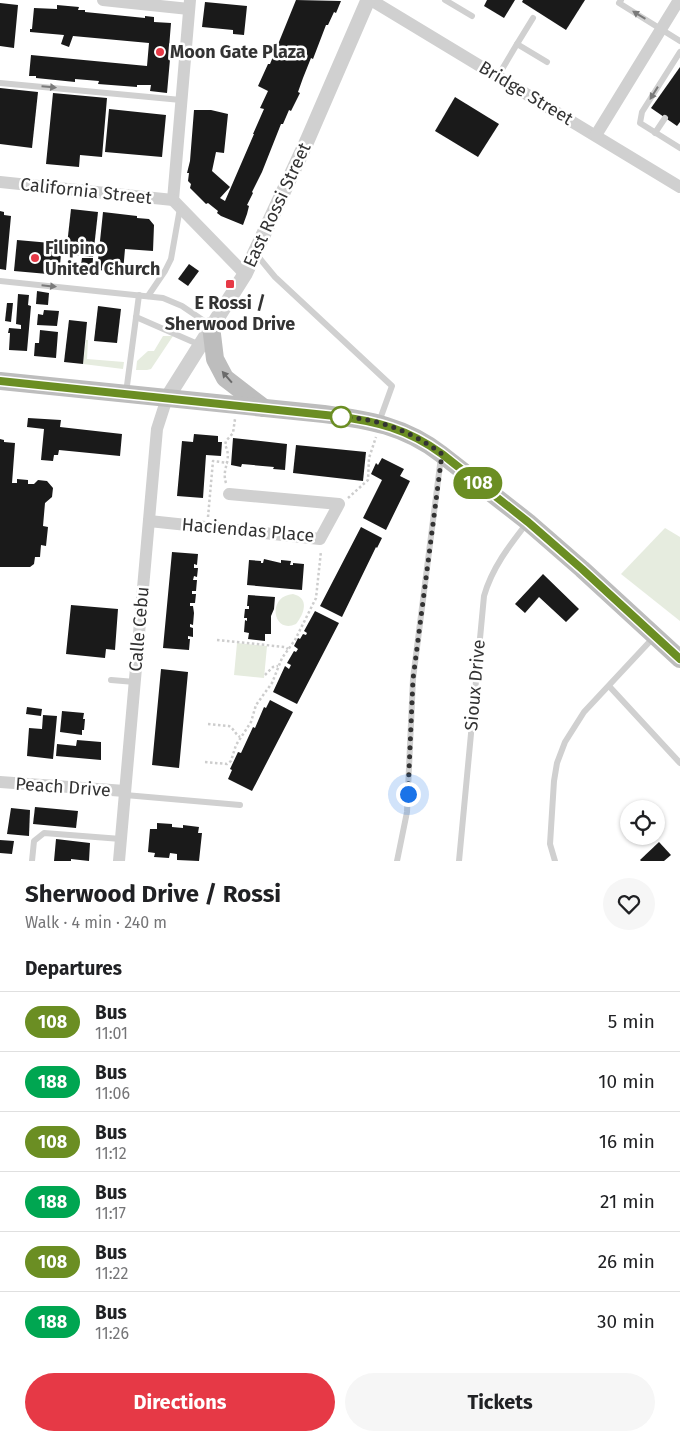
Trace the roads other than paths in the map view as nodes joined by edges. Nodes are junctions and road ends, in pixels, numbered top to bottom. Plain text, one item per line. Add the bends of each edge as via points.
1 (103, 0) edge
2 (370, 0) edge
3 (444, 0) edge
4 (621, 0) edge
5 (680, 0) edge
6 (190, 4) edge
7 (472, 16) dead end
8 (532, 18) dead end
9 (661, 28) junction
10 (680, 41) edge
11 (517, 44) junction
12 (680, 52) edge
13 (547, 62) dead end
14 (498, 76) junction
15 (0, 83) edge
16 (181, 100) junction
17 (665, 118) dead end
18 (655, 133) junction
19 (596, 135) junction
20 (680, 148) edge
21 (0, 182) edge
22 (680, 187) edge
23 (176, 204) junction
24 (255, 253) junction
25 (245, 274) junction
26 (0, 281) edge
27 (138, 295) junction
28 (148, 296) junction
29 (136, 317) junction
30 (211, 326) junction
31 (200, 345) junction
32 (0, 381) edge
33 (126, 394) junction
34 (167, 398) junction
35 (264, 408) junction
36 (379, 423) junction
37 (442, 454) junction
38 (229, 494) road end
39 (149, 521) junction
40 (528, 522) junction
41 (655, 636) junction
42 (680, 659) edge
43 (111, 680) dead end
44 (135, 682) junction
45 (610, 686) junction
46 (680, 763) edge
47 (0, 782) edge
48 (125, 793) junction
49 (240, 805) dead end
50 (121, 839) junction
51 (32, 861) edge
52 (119, 861) edge
53 (397, 861) edge
54 (459, 861) edge
55 (555, 861) edge

1 - 6 street
2 - 14 street, Bridge Street
2 - 24 street, East Rossi Street
3 - 7 lane
9 -> 4 lane via 619,3
5 - 9 street
6 - 16 street
8 - 11 lane
9 - 10 lane
9 - 19 street
11 - 13 lane
11 - 14 lane
12 -> 18 lane via 642,112 640,123
14 - 19 street, Bridge Street
15 -> 16 lane
16 - 23 street
17 - 18 lane
18 - 20 lane
19 - 22 street, Bridge Street
21 - 23 street, California Street
23 - 25 street
23 - 28 lane via 171,259
24 - 25 street, East Rossi Street
24 - 36 lane via 275,277 392,386
25 - 30 street, East Rossi Street
26 -> 27 lane
27 - 28 lane
27 - 29 lane
28 - 30 lane via 175,302
29 - 31 lane
29 - 33 lane
30 - 31 street, East Rossi Street
35 -> 30 main road via 226,378 215,359
31 - 34 street, East Rossi Street
32 - 33 main road
33 - 34 main road
34 - 35 main road
34 - 39 street, Calle Cebu via 157,429
35 - 36 main road
36 - 37 main road via 409,434
37 - 40 main road
37 - 53 lane via 413,679 408,812
38 - 39 street, Haciendas Place via 338,504 320,539
39 - 44 street, Calle Cebu
40 - 41 main road
40 - 54 lane, Sioux Drive via 497,564 484,596
41 - 42 main road
41 - 45 lane
43 - 44 lane
44 - 48 street, Calle Cebu
45 - 46 lane
45 - 55 lane via 577,721 560,752 550,834
47 - 48 street, Peach Drive
48 - 49 lane
48 - 50 street, Calle Cebu
50 - 51 lane via 44,833 34,841
50 - 52 street, Calle Cebu

